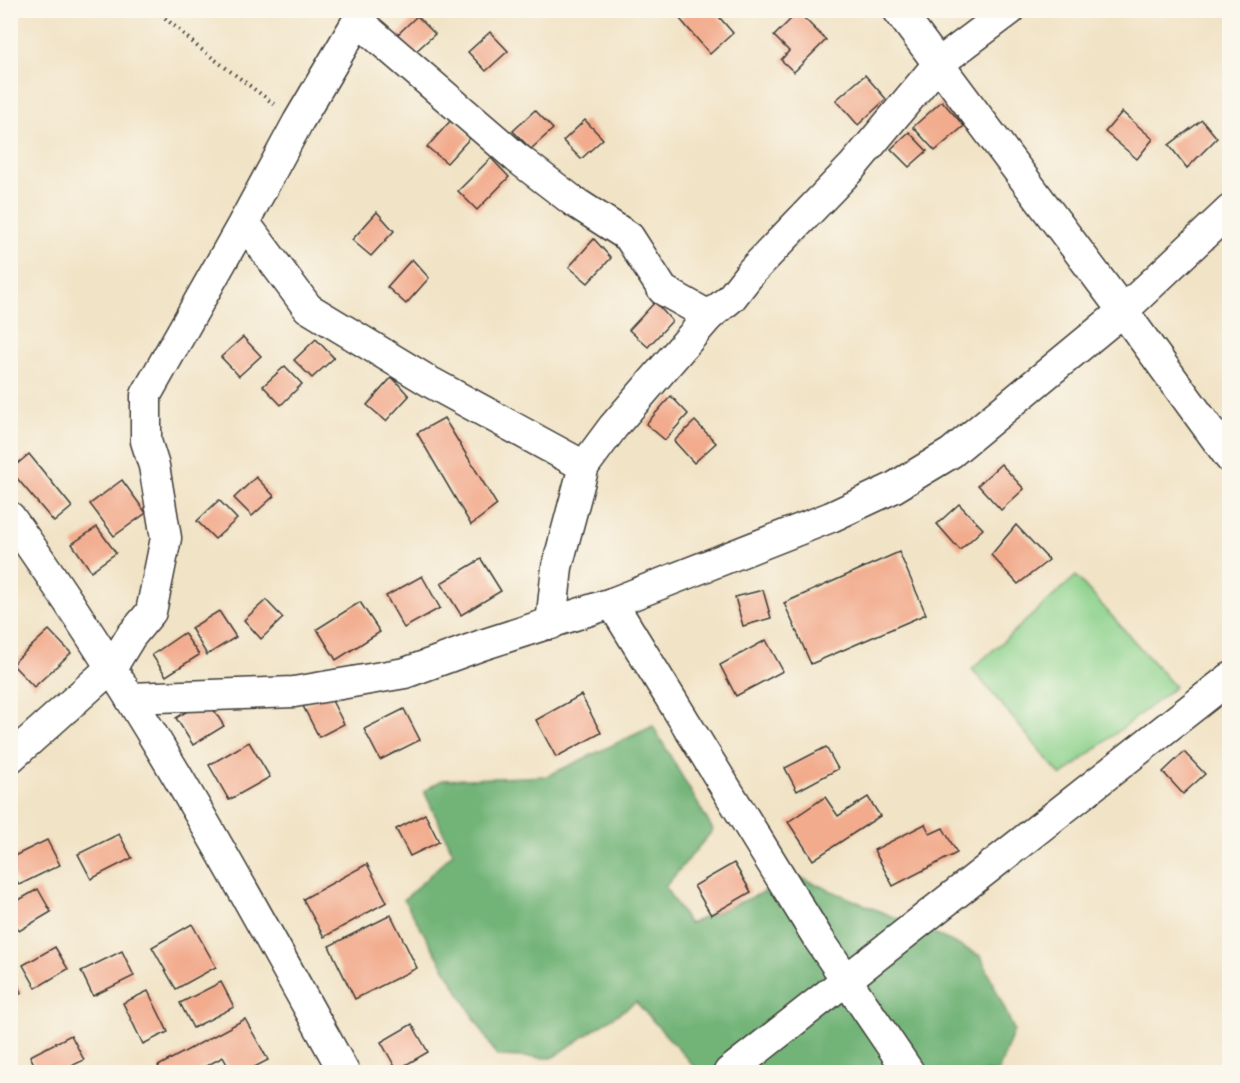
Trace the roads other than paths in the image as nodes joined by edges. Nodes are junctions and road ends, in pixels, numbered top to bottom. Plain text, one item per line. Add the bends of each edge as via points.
1 (898, 10) edge
2 (1010, 10) edge
3 (361, 16) edge
4 (938, 64) junction
5 (1230, 210) edge
6 (244, 222) junction
7 (1123, 311) junction
8 (709, 316) junction
9 (1230, 458) edge
10 (584, 466) junction
11 (10, 517) edge
12 (612, 603) junction
13 (551, 624) junction
14 (112, 667) junction
15 (1230, 678) edge
16 (130, 698) junction
17 (10, 758) edge
18 (847, 980) junction
19 (344, 1072) edge
20 (729, 1072) edge
21 (909, 1072) edge

1 - 4 street
2 - 4 street
3 - 6 street
3 - 8 street via 517,158 629,237 663,290
4 - 7 street
4 - 8 street via 852,167
5 - 7 street
6 - 10 street via 308,308 432,383
6 - 14 street via 146,395 146,441 166,538 151,612
7 - 9 street
7 - 12 street via 951,453 893,488 831,517
8 - 10 street
10 - 13 street via 557,567
11 - 14 street
12 - 13 street
12 - 18 street
13 - 16 street via 405,673 349,684 294,692
14 - 16 street
14 - 17 street
15 - 18 street
16 - 19 street
18 - 20 street
18 - 21 street

